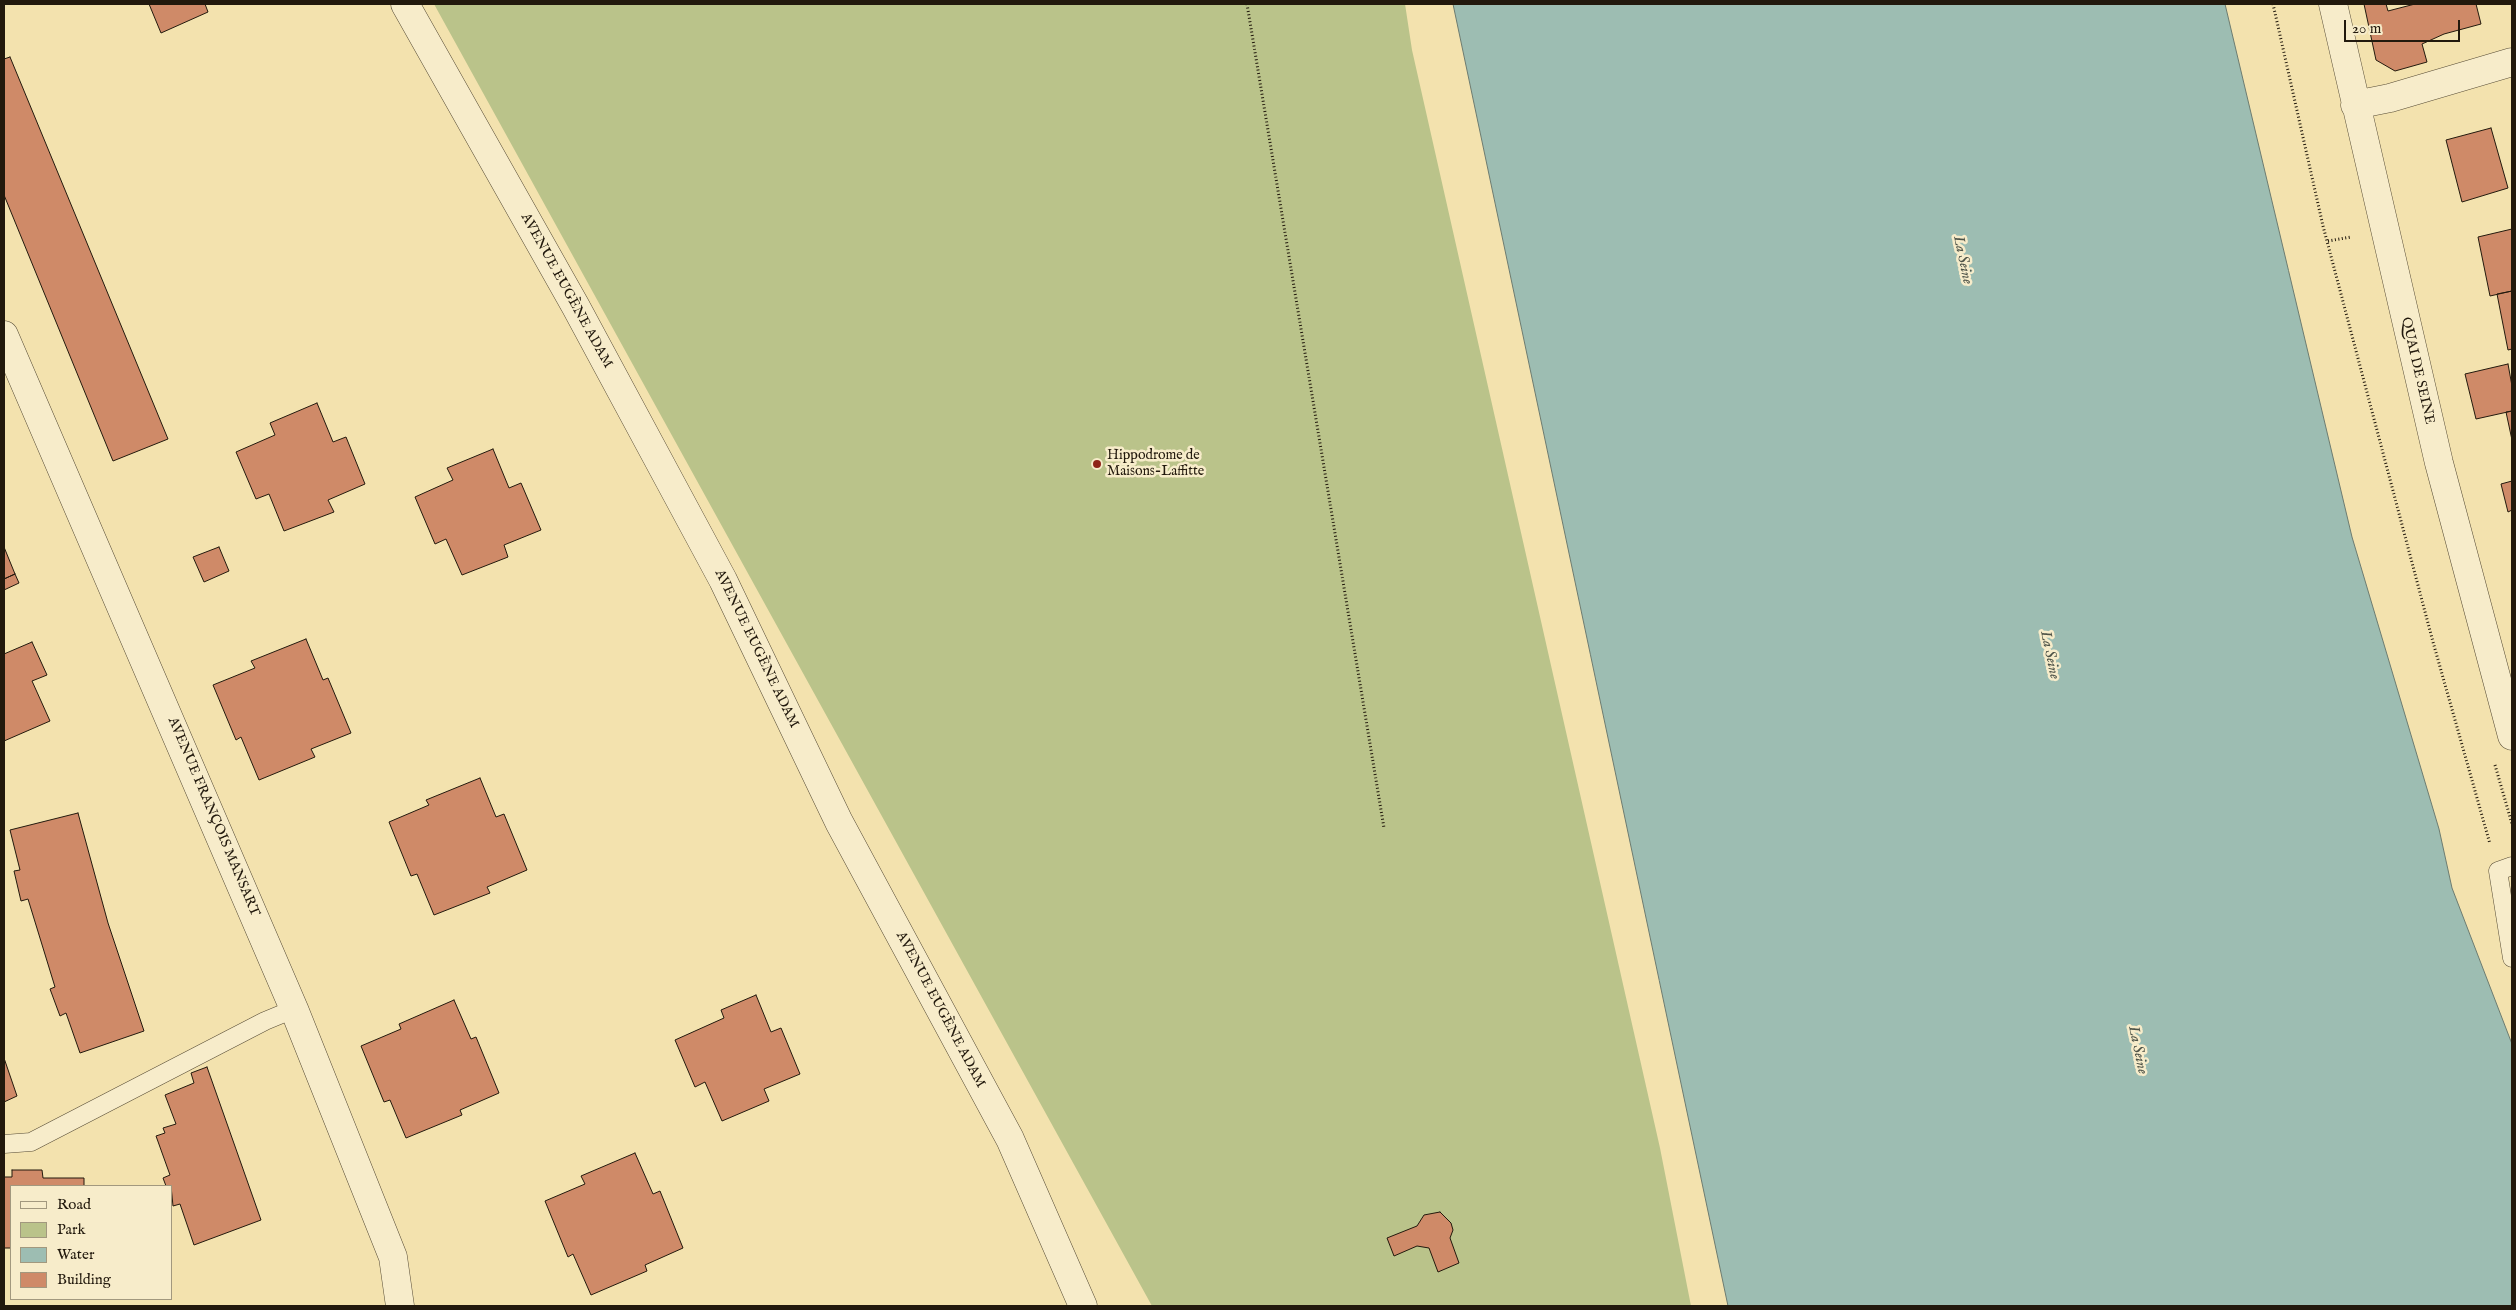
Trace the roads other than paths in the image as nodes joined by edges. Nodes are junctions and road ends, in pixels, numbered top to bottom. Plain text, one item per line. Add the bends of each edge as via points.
1 (405, 4) edge
2 (2333, 4) edge
3 (2512, 62) edge
4 (2355, 104) junction
5 (4, 335) edge
6 (2502, 662) edge
7 (2512, 736) edge
8 (2505, 868) edge
9 (2512, 958) edge
10 (294, 1009) junction
11 (4, 1144) edge
12 (400, 1306) edge
13 (1083, 1306) edge

1 - 13 street, AVENUE EUGÈNE ADAM via 576,307 723,580 839,822 1010,1139
2 - 4 street, QUAI DE SEINE
3 - 4 street via 2390,98
4 - 6 street, QUAI DE SEINE via 2439,462
5 - 10 street, AVENUE FRANÇOIS MANSART
6 - 7 street, QUAI DE SEINE
8 - 9 lane
10 - 11 lane via 31,1142
10 - 12 street, AVENUE FRANÇOIS MANSART via 393,1257

